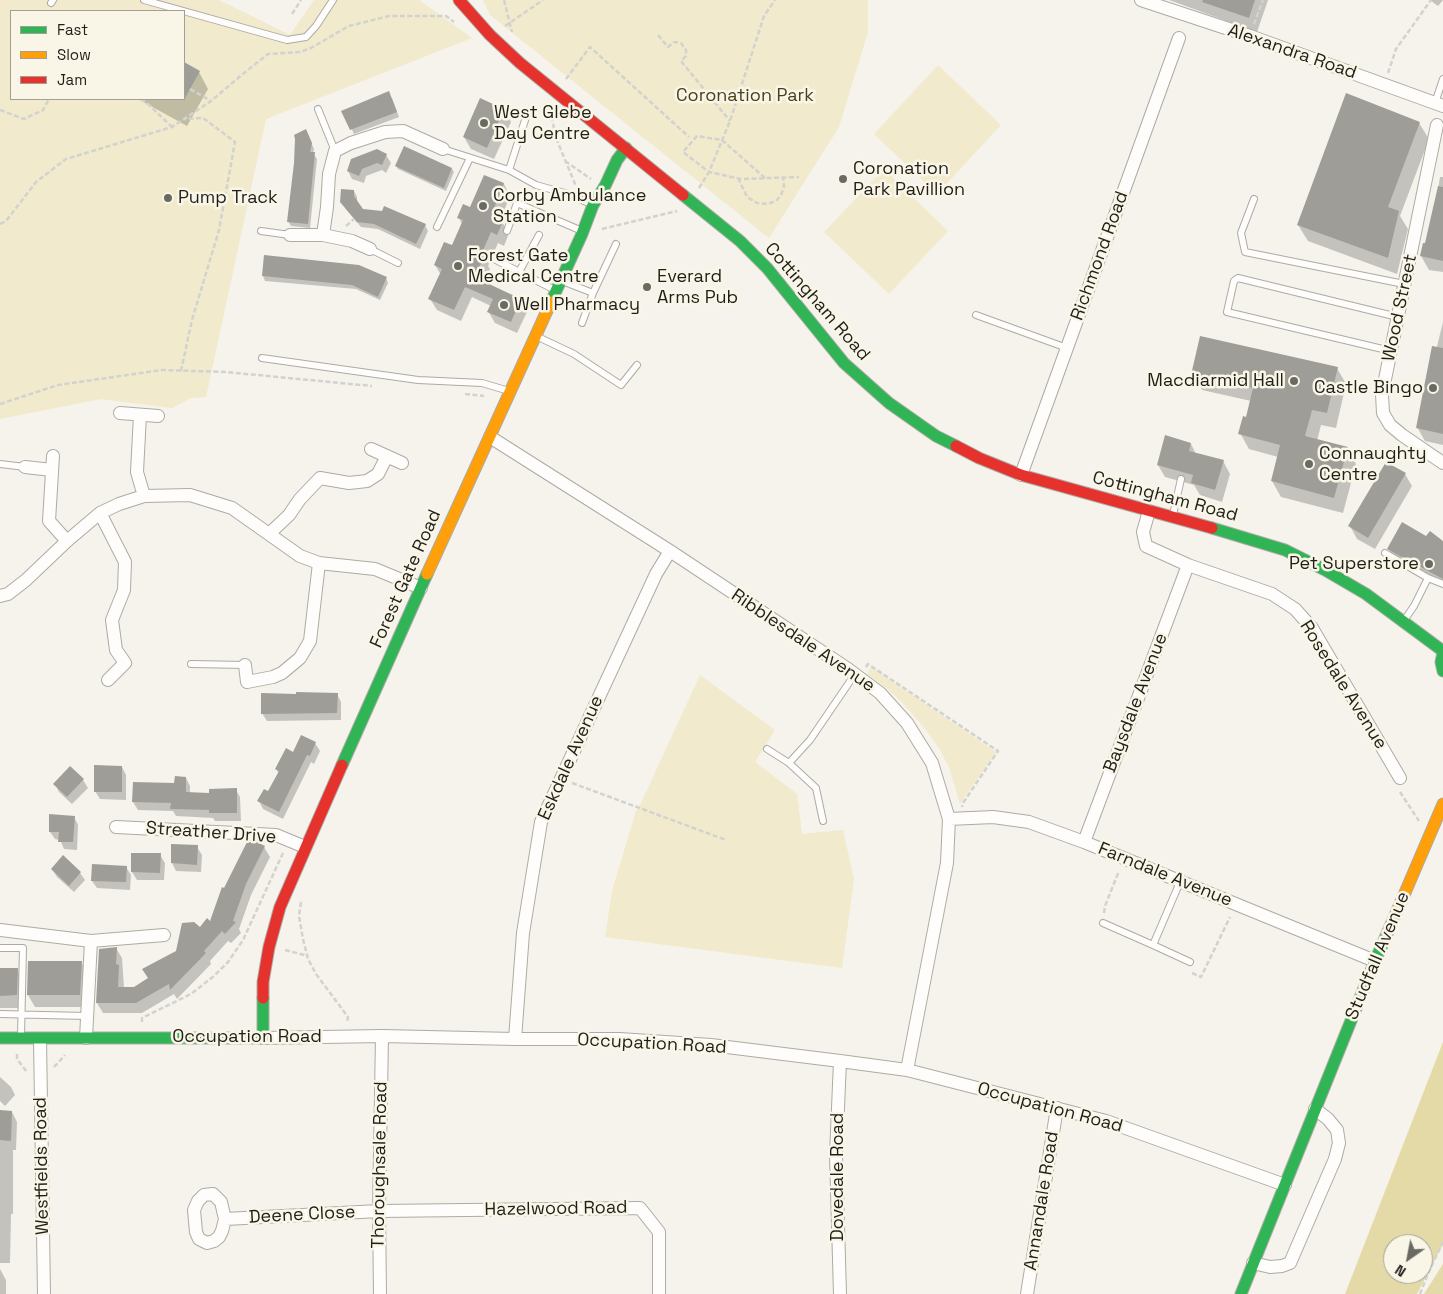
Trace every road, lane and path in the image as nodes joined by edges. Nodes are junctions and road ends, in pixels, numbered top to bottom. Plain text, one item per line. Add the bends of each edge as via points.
1 (144, 0) edge
2 (301, 0) edge
3 (333, 0) edge
4 (458, 0) edge
5 (543, 0) edge
6 (775, 0) edge
7 (1141, 0) edge
8 (1263, 0) edge
9 (1424, 0) edge
10 (1431, 0) edge
11 (1429, 3) junction
12 (180, 10) edge
13 (185, 11) edge
14 (292, 14) dead end
15 (461, 27) dead end
16 (658, 35) dead end
17 (1250, 36) junction
18 (493, 38) junction
19 (1179, 38) dead end
20 (1443, 79) edge
21 (1385, 84) junction
22 (190, 89) dead end
23 (48, 100) edge
24 (142, 100) edge
25 (212, 101) junction
26 (1439, 104) edge
27 (318, 109) dead end
28 (0, 110) edge
29 (527, 114) dead end
30 (183, 119) junction
31 (730, 121) junction
32 (1437, 125) dead end
33 (172, 127) junction
34 (722, 140) junction
35 (626, 148) junction
36 (1438, 148) edge
37 (443, 149) joint
38 (335, 151) junction
39 (470, 158) junction
40 (509, 170) junction
41 (709, 172) junction
42 (783, 177) junction
43 (799, 177) dead end
44 (738, 178) junction
45 (764, 178) junction
46 (692, 200) junction
47 (1254, 200) dead end
48 (593, 205) junction
49 (0, 224) edge
50 (437, 227) dead end
51 (261, 231) dead end
52 (507, 231) dead end
53 (583, 233) junction
54 (290, 235) joint
55 (323, 235) junction
56 (540, 235) dead end
57 (616, 244) dead end
58 (370, 249) joint
59 (490, 258) dead end
60 (398, 262) dead end
61 (519, 272) junction
62 (1404, 284) junction
63 (559, 285) junction
64 (593, 293) junction
65 (976, 314) dead end
66 (1398, 317) junction
67 (582, 323) dead end
68 (535, 336) junction
69 (1066, 348) junction
70 (1391, 351) junction
71 (262, 358) dead end
72 (637, 365) dead end
73 (180, 371) junction
74 (381, 386) dead end
75 (510, 391) junction
76 (458, 394) dead end
77 (0, 404) edge
78 (503, 405) junction
79 (120, 413) dead end
80 (140, 415) junction
81 (158, 416) dead end
82 (490, 437) junction
83 (372, 449) dead end
84 (53, 456) dead end
85 (387, 456) junction
86 (402, 463) dead end
87 (1443, 463) edge
88 (0, 464) edge
89 (25, 467) joint
90 (52, 470) junction
91 (1021, 475) junction
92 (1181, 479) dead end
93 (144, 496) junction
94 (1149, 511) junction
95 (100, 513) junction
96 (1172, 516) junction
97 (269, 534) junction
98 (67, 541) junction
99 (670, 551) junction
100 (1385, 553) dead end
101 (319, 563) junction
102 (1188, 565) junction
103 (1428, 578) junction
104 (1443, 584) edge
105 (421, 588) junction
106 (0, 596) edge
107 (1403, 622) junction
108 (1443, 652) edge
109 (191, 664) dead end
110 (245, 665) joint
111 (1443, 671) edge
112 (857, 676) junction
113 (108, 680) dead end
114 (767, 749) dead end
115 (789, 763) junction
116 (1400, 778) joint
117 (561, 780) junction
118 (1443, 804) edge
119 (955, 818) junction
120 (823, 821) dead end
121 (116, 827) dead end
122 (1429, 833) junction
123 (289, 840) junction
124 (726, 840) dead end
125 (1084, 842) junction
126 (305, 847) junction
127 (1124, 858) junction
128 (1180, 882) junction
129 (301, 900) dead end
130 (1236, 904) junction
131 (1103, 923) joint
132 (0, 930) edge
133 (164, 935) dead end
134 (91, 941) junction
135 (269, 945) junction
136 (1153, 945) junction
137 (0, 948) edge
138 (308, 956) junction
139 (1375, 961) junction
140 (1190, 962) joint
141 (0, 1014) edge
142 (22, 1014) junction
143 (87, 1016) junction
144 (382, 1036) junction
145 (346, 1037) junction
146 (0, 1038) edge
147 (21, 1038) junction
148 (40, 1038) junction
149 (86, 1038) junction
150 (141, 1038) junction
151 (264, 1038) junction
152 (515, 1039) junction
153 (840, 1060) junction
154 (907, 1070) junction
155 (1057, 1108) junction
156 (1315, 1109) junction
157 (1285, 1185) junction
158 (378, 1211) junction
159 (225, 1219) dead end
160 (1443, 1242) edge
161 (1253, 1263) junction
162 (44, 1294) edge
163 (380, 1294) edge
164 (659, 1294) edge
165 (840, 1294) edge
166 (1027, 1294) edge
167 (1240, 1294) edge
168 (1420, 1294) edge

1 - 12 lane
2 - 14 path
3 - 13 lane via 306,37 287,40
4 - 18 street, Cottingham Road
5 - 18 path
6 - 31 path via 764,16
7 - 17 street, Alexandra Road
8 - 17 path
9 - 11 path
10 - 11 path
11 - 21 path via 1396,49
15 - 25 path via 446,16 389,16 349,26 312,48 268,54
16 - 31 path via 668,47 674,42 681,43 686,56 681,62
17 - 21 street, Alexandra Road
18 - 35 street, Cottingham Road
19 - 69 street, Richmond Road
20 - 26 lane
21 - 26 street, Alexandra Road
22 - 25 path
23 - 28 path via 43,110 24,119
24 - 33 path
25 - 30 path
27 - 38 lane
29 - 40 lane
30 - 33 path
30 - 73 path via 203,118 235,142 219,230
31 - 34 path
32 - 36 street, Wood Street
33 - 49 path via 66,159 36,182 6,221
34 - 41 path
34 - 41 path via 697,136 683,152
34 - 45 path
35 - 46 street, Cottingham Road
35 - 48 street, Forest Gate Road
36 - 62 street, Wood Street
37 - 38 street via 403,131 385,132
37 - 39 lane
38 - 55 street via 329,175
39 - 40 lane
39 - 50 lane
40 - 48 lane via 536,185
41 - 44 path
41 - 46 path
42 - 43 path
42 - 44 path via 784,187 780,195 767,204 747,197
42 - 45 path
44 - 45 path
46 - 53 path via 679,210
46 - 91 street, Cottingham Road via 740,241 844,363 889,403 936,436
47 - 62 lane via 1240,233 1245,252
48 - 53 street, Forest Gate Road
51 - 54 lane
52 - 53 lane via 517,203
53 - 63 street, Forest Gate Road
54 - 55 street
55 - 58 street via 352,241
56 - 61 lane
57 - 64 lane
58 - 60 lane
59 - 61 lane
61 - 63 lane
62 - 66 street, Wood Street
63 - 64 lane
63 - 68 street, Forest Gate Road
64 - 67 lane
65 - 69 lane
66 - 70 street, Wood Street
66 - 70 lane via 1238,278 1234,281 1227,312
68 - 72 lane via 574,354 621,385
68 - 75 street, Forest Gate Road
69 - 91 street, Richmond Road
70 - 87 street, Wood Street via 1382,394 1383,413 1390,426
71 - 75 lane via 418,380 482,384
73 - 74 path
73 - 77 path via 162,370 58,385
75 - 78 street, Forest Gate Road
76 - 78 path via 488,396
78 - 82 street, Forest Gate Road
79 - 80 street
80 - 81 street
80 - 93 street via 138,472
82 - 99 street, Ribblesdale Avenue
82 - 105 street, Forest Gate Road
83 - 85 street
84 - 90 street
85 - 86 street
85 - 97 street via 378,474 367,481 349,483 320,478
88 - 89 lane
89 - 90 street
90 - 98 street via 48,521
91 - 94 street, Cottingham Road
92 - 96 lane
93 - 95 street
93 - 97 street via 190,495 232,508
94 - 96 street, Cottingham Road
94 - 102 street, Rosedale Avenue via 1143,532 1146,546
95 - 98 street
95 - 113 street via 125,562 124,590 112,620 116,650 125,663
96 - 107 street, Cottingham Road via 1285,550 1366,594
97 - 101 street via 300,556
98 - 106 street via 26,580
99 - 112 street, Ribblesdale Avenue
99 - 117 street, Eskdale Avenue via 656,574
100 - 103 lane
101 - 105 street via 375,570
101 - 110 street via 310,642 300,658 273,677 247,682
102 - 116 street, Rosedale Avenue via 1272,594 1295,609 1312,628
102 - 125 street, Baysdale Avenue
103 - 104 lane
103 - 107 lane
105 - 126 street, Forest Gate Road
107 - 108 street, Cottingham Road
108 - 111 street via 1440,662
109 - 110 lane
112 - 115 lane
112 - 119 street, Ribblesdale Avenue via 884,697 906,723 932,763
112 - 119 path via 868,664 998,751
114 - 115 lane
115 - 120 lane via 816,788
116 - 122 path via 1395,784
117 - 124 path
117 - 152 street, Eskdale Avenue via 541,822 522,933
118 - 122 street, Studfall Avenue
119 - 125 street, Farndale Avenue via 993,817 1029,822
119 - 154 street, Ribblesdale Avenue
121 - 123 street, Streather Drive via 276,835
122 - 139 street, Studfall Avenue
123 - 126 street, Streather Drive
123 - 150 path via 243,940 228,962 191,994 142,1018
125 - 127 street, Farndale Avenue
126 - 135 street, Forest Gate Road via 280,907
127 - 128 street, Farndale Avenue
127 - 131 path via 1105,906
128 - 130 street, Farndale Avenue
128 - 136 lane
129 - 138 path via 299,916
130 - 139 street, Farndale Avenue
130 - 140 path via 1201,977 1188,971
131 - 136 lane
132 - 134 street
133 - 134 street
134 - 143 street
135 - 138 path
135 - 151 street, Forest Gate Road via 263,982
136 - 140 lane
137 - 142 lane via 23,948
138 - 145 path via 316,974 348,1017
139 - 156 street, Studfall Avenue
141 - 142 lane
142 - 143 lane
142 - 147 lane
143 - 149 street
144 - 145 street, Occupation Road
144 - 152 street, Occupation Road
144 - 158 street, Thoroughsale Road
145 - 151 street, Occupation Road
146 - 147 street, Occupation Road
147 - 148 street, Occupation Road
148 - 149 street, Occupation Road
148 - 162 street, Westfields Road
149 - 150 street, Occupation Road
150 - 151 street, Occupation Road
152 - 153 street, Occupation Road via 619,1039 701,1044
153 - 154 street, Occupation Road
153 - 165 street, Dovedale Road via 836,1155
154 - 155 street, Occupation Road
155 - 157 street, Occupation Road via 1106,1121
155 - 166 street, Annandale Road
156 - 157 street, Studfall Avenue
156 - 161 street via 1337,1130 1336,1159 1290,1263 1270,1267
157 - 161 street, Studfall Avenue
158 - 159 street, Deene Close
158 - 163 street, Thoroughsale Road
158 - 164 street, Hazelwood Road via 640,1208 659,1232
160 - 168 path
161 - 167 street, Studfall Avenue

